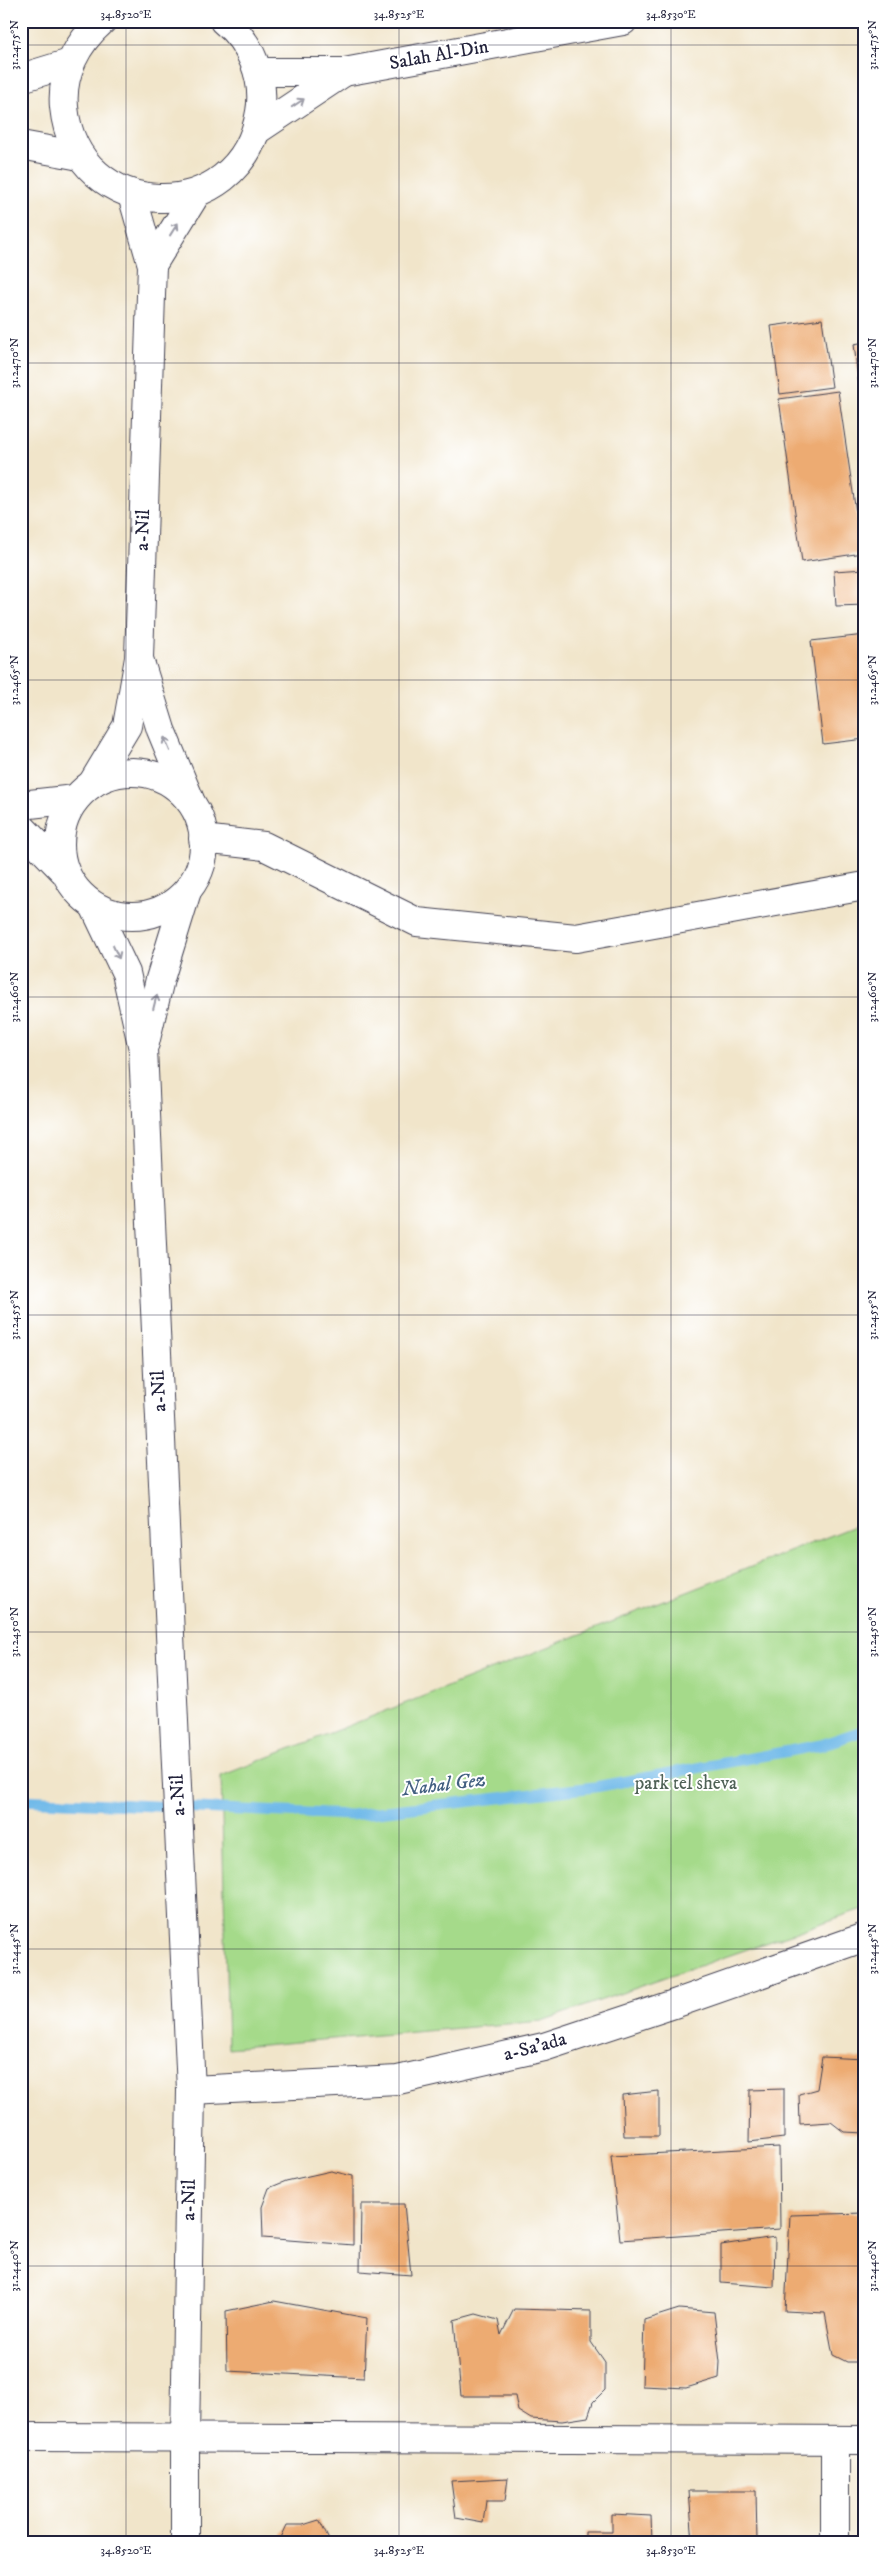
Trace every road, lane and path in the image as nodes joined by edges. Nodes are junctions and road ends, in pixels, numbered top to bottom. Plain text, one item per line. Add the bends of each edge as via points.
1 (102, 21) edge
2 (224, 21) edge
3 (623, 21) edge
4 (70, 62) junction
5 (258, 72) junction
6 (344, 72) junction
7 (21, 78) edge
8 (257, 130) junction
9 (21, 145) edge
10 (80, 156) junction
11 (132, 194) junction
12 (196, 194) junction
13 (152, 265) junction
14 (139, 658) junction
15 (83, 792) junction
16 (21, 805) edge
17 (193, 806) junction
18 (21, 827) edge
19 (203, 839) junction
20 (63, 870) junction
21 (865, 886) edge
22 (187, 891) junction
23 (95, 908) junction
24 (143, 1049) junction
25 (865, 1937) edge
26 (191, 2090) junction
27 (21, 2437) edge
28 (185, 2438) junction
29 (835, 2440) junction
30 (865, 2440) edge
31 (185, 2542) edge
32 (835, 2542) edge

1 - 4 street via 87,35
2 - 5 street via 246,45
3 - 6 street, Salah Al-Din
4 - 7 street
4 - 10 street via 63,94 66,127
5 - 6 street, Salah Al-Din
5 - 8 street via 262,101
8 -> 6 street, Salah Al-Din
8 - 12 street via 244,158 222,179
9 - 10 street
10 - 11 street via 103,180
11 - 12 street via 164,199
11 - 13 street, a-Nil
13 -> 12 street, a-Nil
13 - 14 street, a-Nil
14 - 15 street, a-Nil via 127,726
17 -> 14 street via 161,730
15 - 16 street
15 - 17 street via 113,774 135,772 158,777 178,788
15 - 20 street via 63,821 58,846
17 - 19 street via 202,826
18 - 20 street
19 - 21 street via 264,846 417,922 576,938
19 - 22 street via 199,872
20 - 23 street via 76,892
22 - 23 street via 168,907 144,916 119,916
24 -> 22 street
23 -> 24 street via 126,973
24 - 26 street, a-Nil
25 - 26 street, a-Sa'ada via 544,2047 505,2056 398,2080
26 - 28 street, a-Nil
27 - 28 street
28 - 29 street
28 - 31 street, a-Nil
29 - 30 street
29 - 32 street

